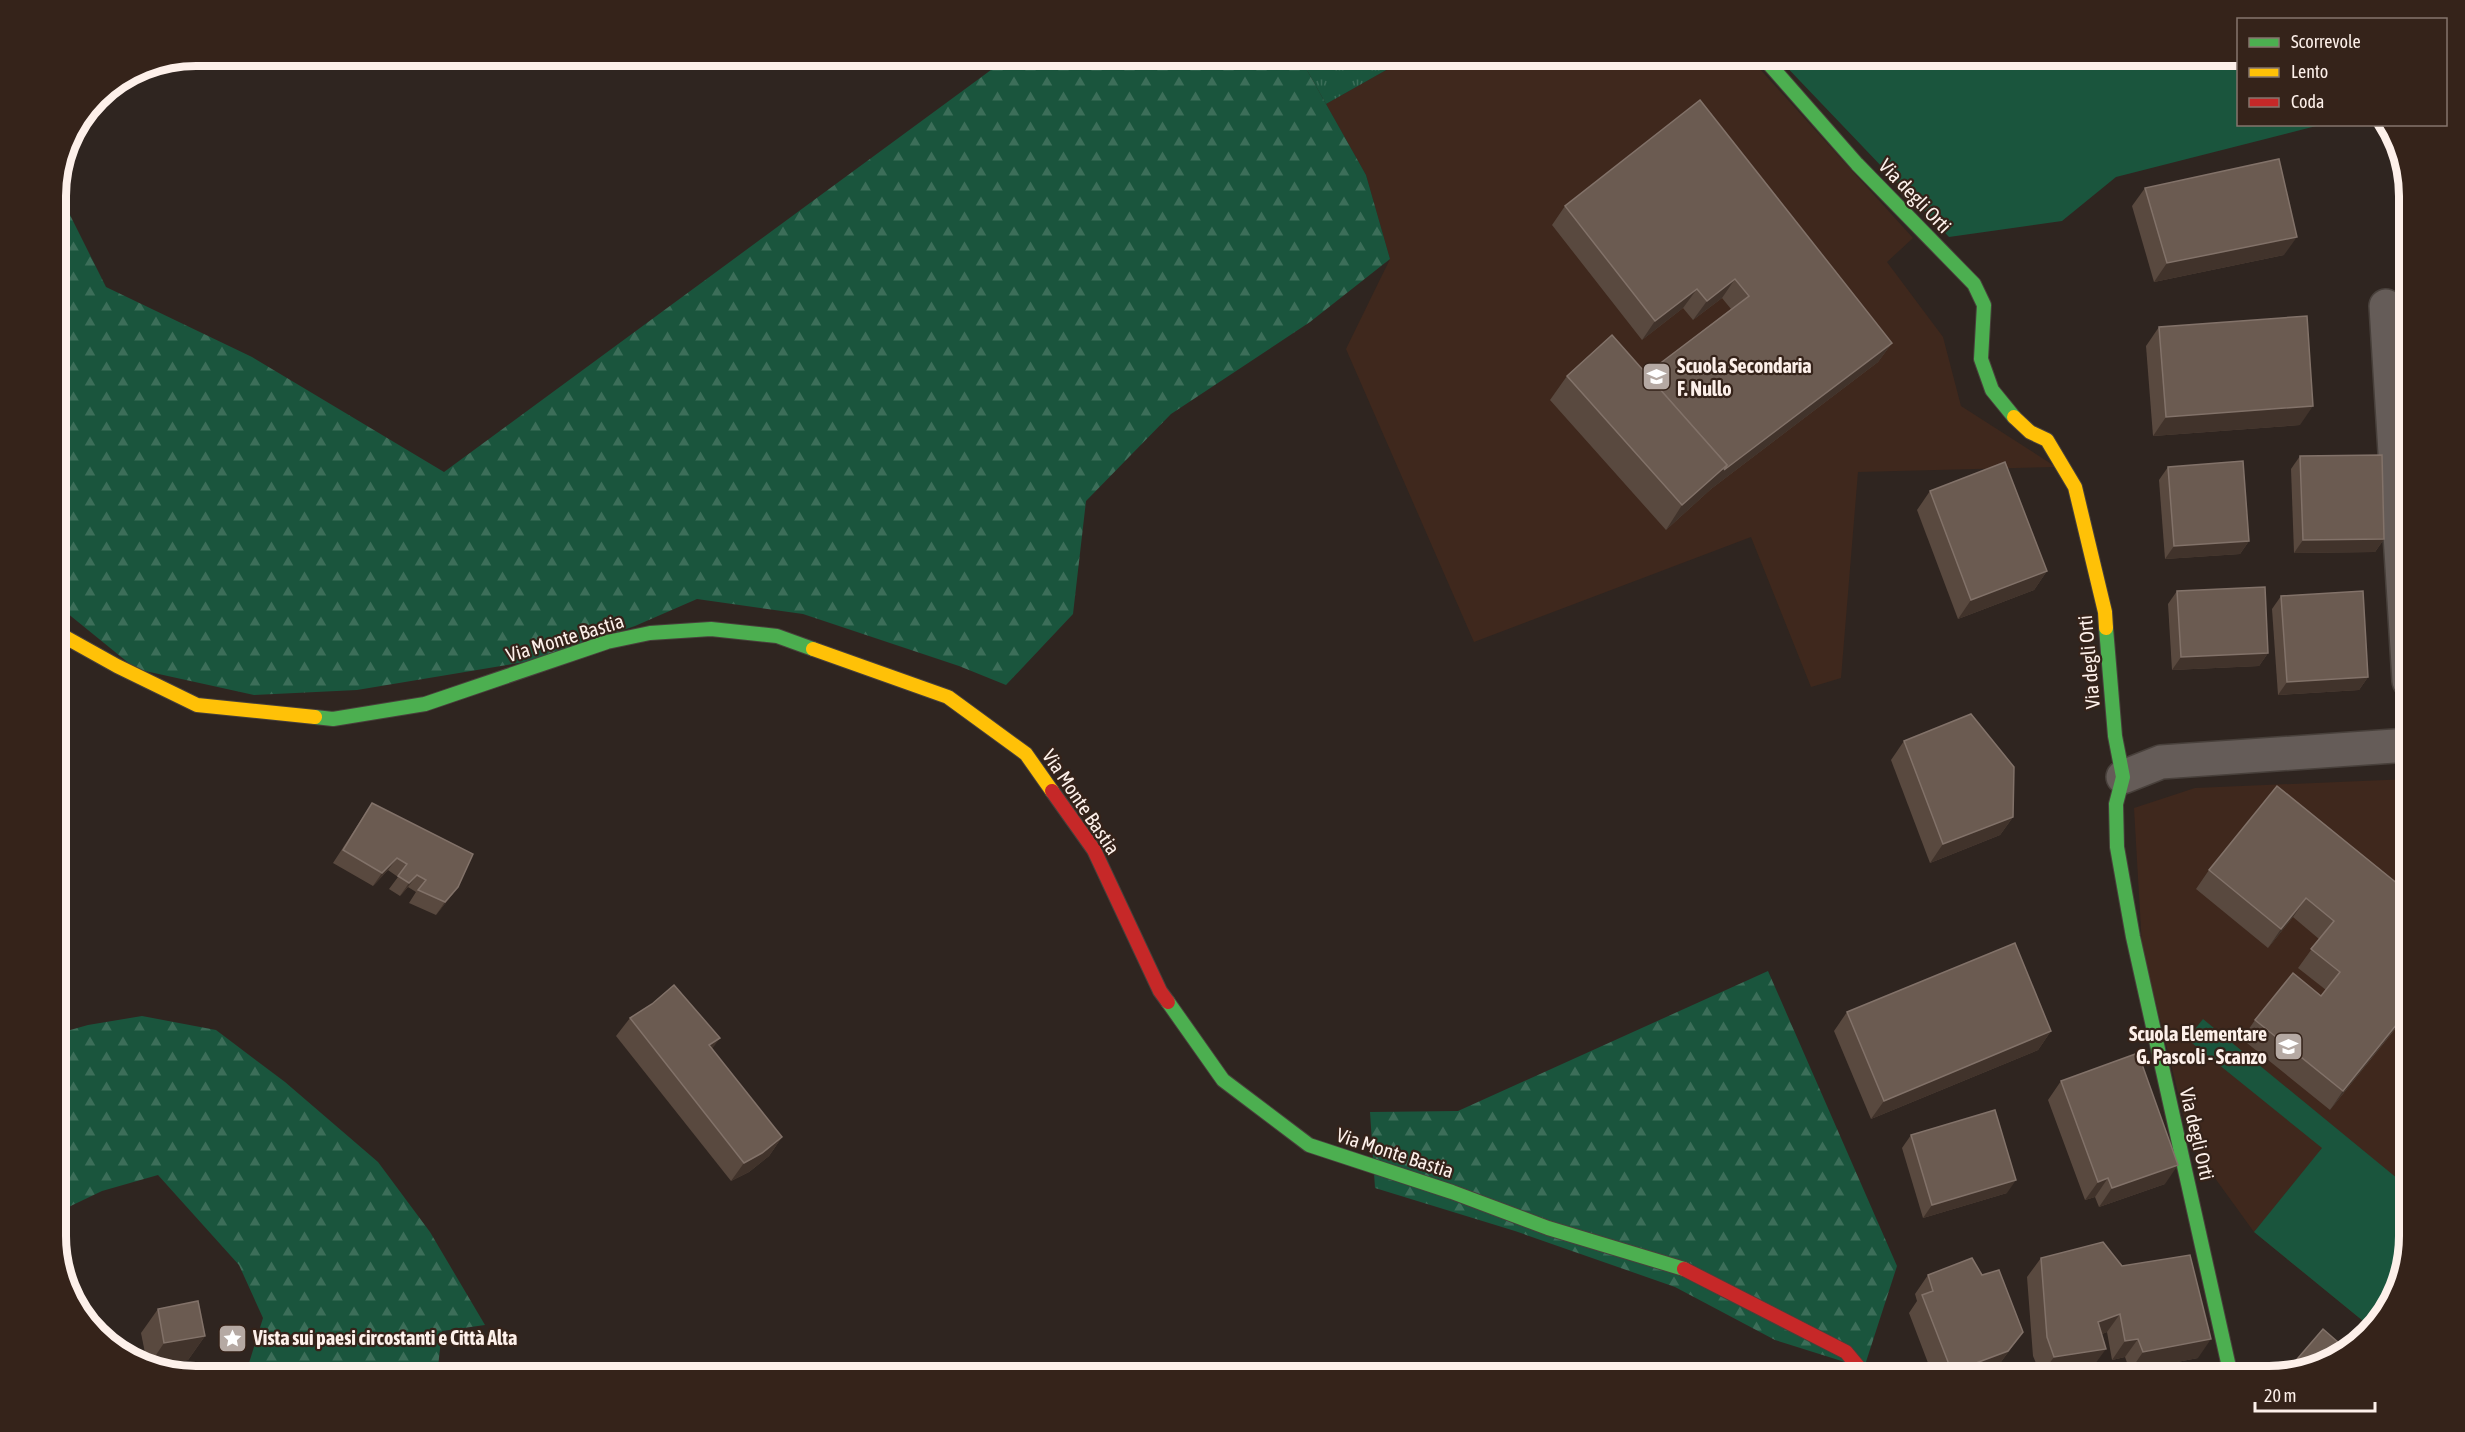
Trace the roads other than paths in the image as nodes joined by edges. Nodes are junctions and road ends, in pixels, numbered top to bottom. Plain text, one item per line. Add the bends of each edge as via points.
1 (1771, 66) edge
2 (2386, 306) dead end
3 (2399, 518) edge
4 (66, 638) edge
5 (2399, 746) edge
6 (2123, 777) junction
7 (1857, 1366) edge
8 (2229, 1366) edge

1 - 6 street, Via degli Orti via 1857,164 1974,284 1984,305 1982,359 1992,390 2030,432 2047,440 2075,488 2105,612 2115,736
2 - 3 street
4 - 7 street, Via Monte Bastia via 197,705 333,719 425,704 607,642 650,633 711,629 777,636 948,697 1026,754 1094,850 1160,991 1223,1080 1309,1145 1548,1228 1688,1270 1846,1352
5 - 6 street via 2161,762
6 - 8 street, Via degli Orti via 2116,804 2116,847

